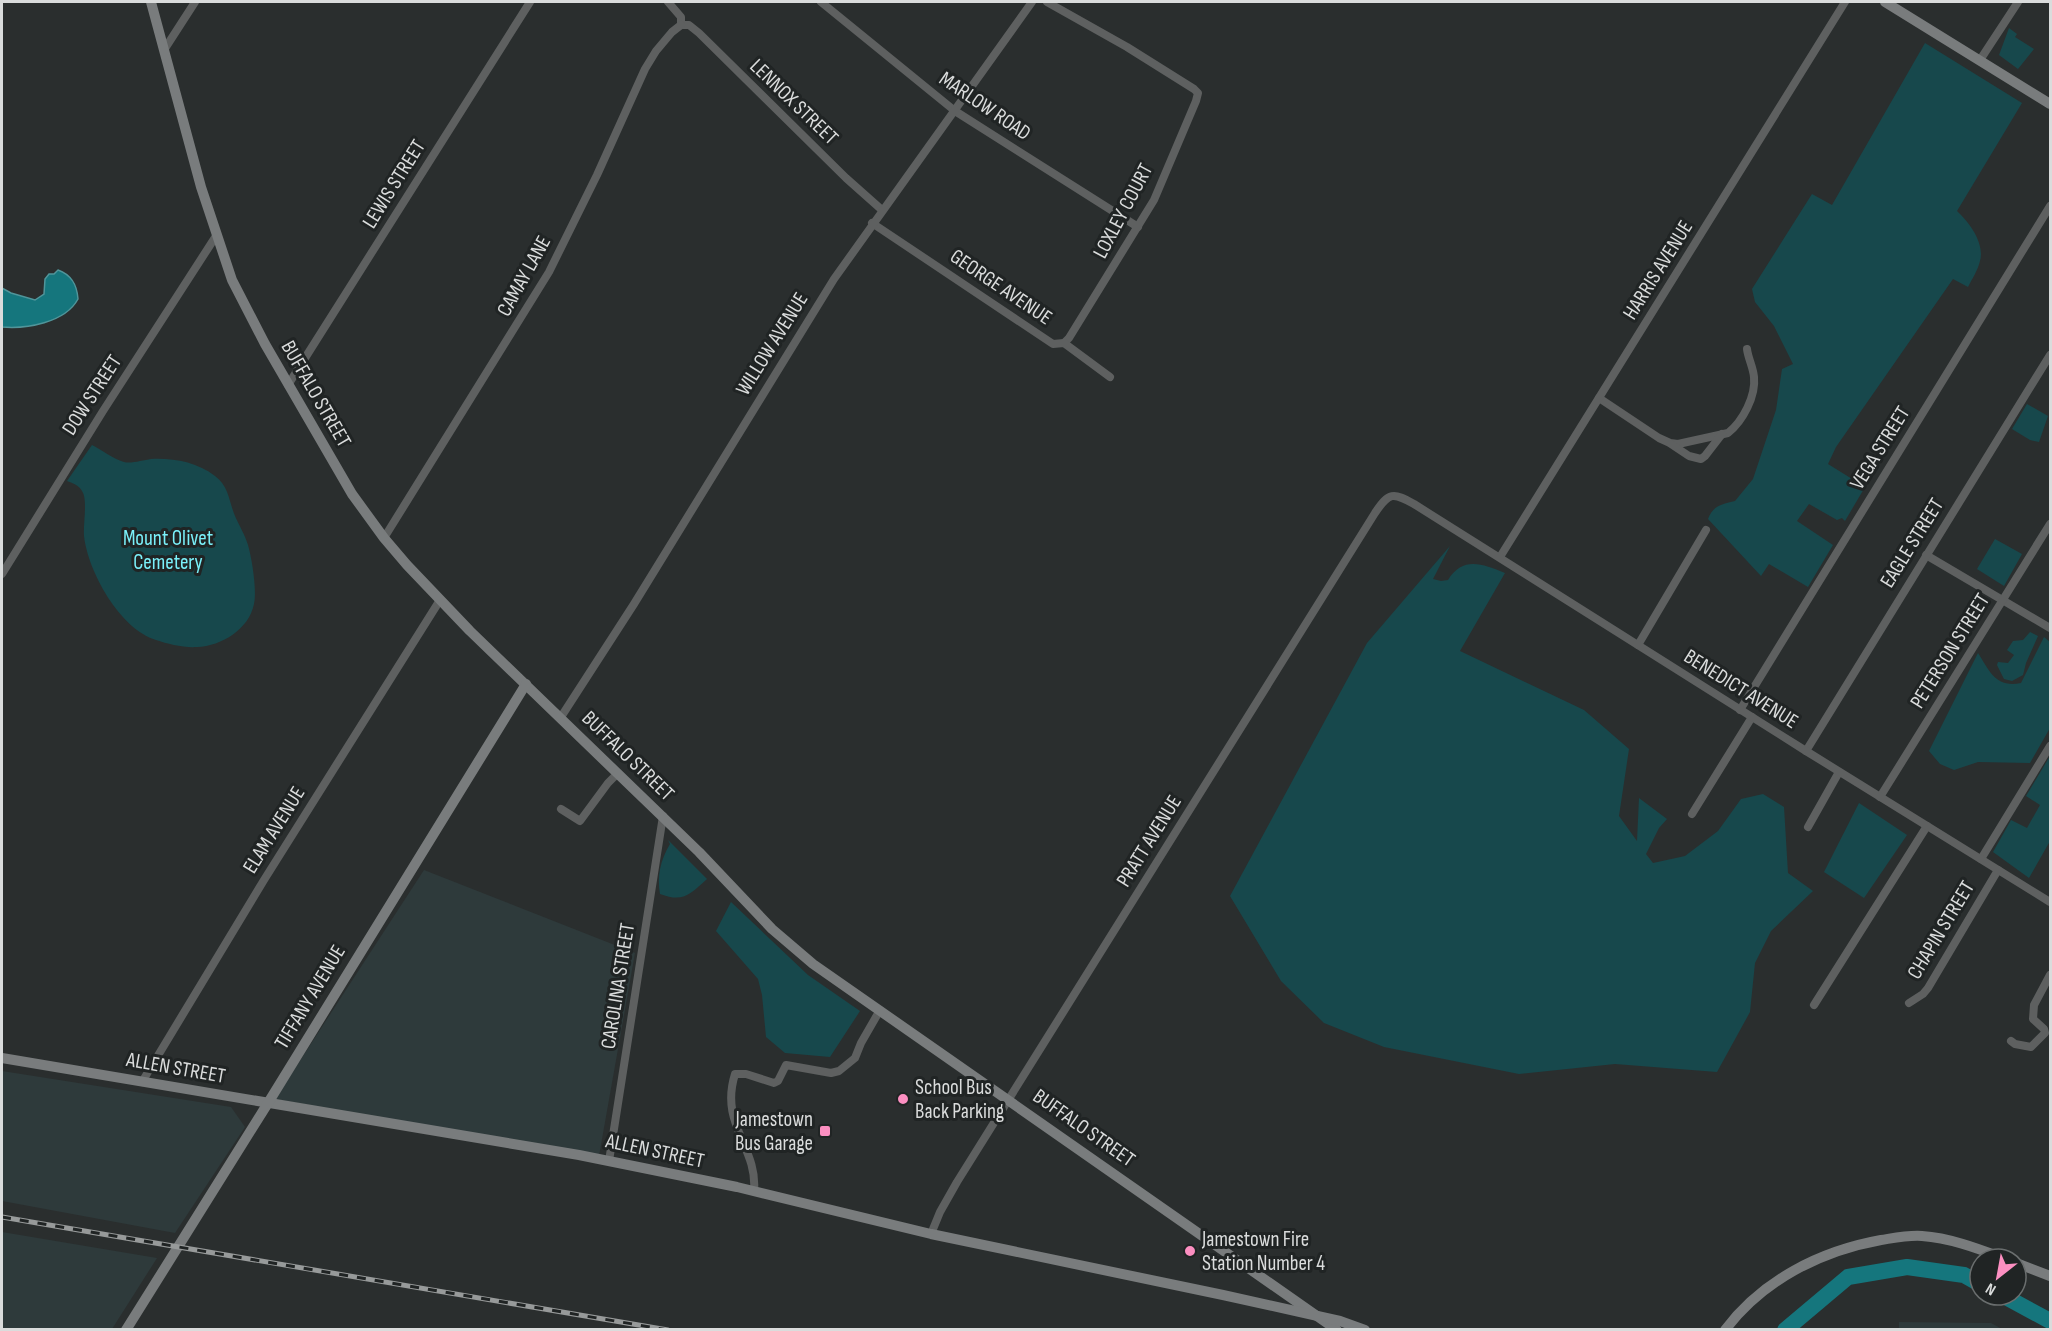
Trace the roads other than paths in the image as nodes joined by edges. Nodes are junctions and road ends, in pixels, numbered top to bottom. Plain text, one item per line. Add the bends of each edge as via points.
1 (151, 2) edge
2 (195, 2) edge
3 (530, 2) edge
4 (668, 2) edge
5 (821, 2) edge
6 (1032, 2) edge
7 (1047, 2) edge
8 (1845, 2) edge
9 (1885, 2) edge
10 (2019, 2) edge
11 (681, 26) junction
12 (164, 50) junction
13 (1980, 60) junction
14 (2050, 105) edge
15 (955, 111) junction
16 (2050, 206) edge
17 (882, 210) junction
18 (872, 223) junction
19 (1138, 227) junction
20 (216, 236) junction
21 (1064, 343) junction
22 (1747, 349) dead end
23 (2050, 355) edge
24 (1110, 377) dead end
25 (288, 385) junction
26 (1599, 398) junction
27 (1722, 434) junction
28 (1670, 443) junction
29 (1414, 504) joint
30 (2050, 524) edge
31 (1706, 530) dead end
32 (384, 538) junction
33 (1926, 555) junction
34 (1500, 557) junction
35 (2, 571) edge
36 (440, 600) junction
37 (2004, 600) junction
38 (2050, 628) edge
39 (1638, 645) junction
40 (526, 684) junction
41 (1740, 710) junction
42 (561, 717) junction
43 (1752, 717) junction
44 (2050, 746) edge
45 (1806, 751) junction
46 (1839, 772) junction
47 (618, 773) junction
48 (1880, 797) junction
49 (561, 809) dead end
50 (1692, 814) dead end
51 (663, 816) junction
52 (1927, 826) junction
53 (1808, 827) dead end
54 (1981, 859) junction
55 (1998, 870) junction
56 (2050, 902) edge
57 (2050, 975) edge
58 (1909, 1003) dead end
59 (1814, 1005) dead end
60 (880, 1010) junction
61 (2011, 1041) dead end
62 (2, 1058) edge
63 (142, 1082) junction
64 (1009, 1100) junction
65 (268, 1103) junction
66 (609, 1161) junction
67 (754, 1191) junction
68 (931, 1234) junction
69 (1973, 1247) edge
70 (2028, 1268) edge
71 (2050, 1276) edge
72 (1319, 1317) junction
73 (126, 1329) edge
74 (1337, 1329) edge
75 (1365, 1329) edge
76 (1725, 1329) edge

1 - 12 street, BUFFALO STREET
2 - 12 street
3 - 25 street, LEWIS STREET
4 - 11 street via 681,17
5 - 15 street, MARLOW ROAD
6 - 15 street, WILLOW AVENUE
7 - 19 street, LOXLEY COURT via 1126,46 1198,93 1154,200
8 - 26 street, HARRIS AVENUE
9 - 13 street
10 - 13 street
11 - 17 street, LENNOX STREET via 689,25 699,33
11 - 32 street, CAMAY LANE via 651,60 549,272
12 - 20 street, BUFFALO STREET
13 - 14 street
15 - 17 street, WILLOW AVENUE
15 - 19 street, MARLOW ROAD
16 - 41 street, VEGA STREET
17 - 18 street, WILLOW AVENUE
18 - 21 street, GEORGE AVENUE via 1053,344
18 - 42 street, WILLOW AVENUE
19 - 21 street, LOXLEY COURT
20 - 25 street, BUFFALO STREET via 232,280
20 - 35 street, DOW STREET
21 - 24 street, GEORGE AVENUE
22 - 27 street via 1754,376 1752,400 1733,429
23 - 33 street, EAGLE STREET
25 - 32 street, BUFFALO STREET via 352,494
26 - 28 street
26 - 34 street, HARRIS AVENUE
27 - 28 street
27 - 28 street via 1701,459
29 - 34 street, BENEDICT AVENUE
29 - 64 street, PRATT AVENUE via 1393,495 1376,510
30 - 37 street, PETERSON STREET
31 - 39 street
32 - 36 street, BUFFALO STREET
33 - 37 street
33 - 45 street, EAGLE STREET
34 - 39 street, BENEDICT AVENUE
36 - 40 street, BUFFALO STREET
36 - 63 street, ELAM AVENUE
37 - 38 street
37 - 48 street, PETERSON STREET
39 - 41 street, BENEDICT AVENUE
40 - 42 street, BUFFALO STREET
40 - 65 street, TIFFANY AVENUE
41 - 43 street, BENEDICT AVENUE
42 - 47 street, BUFFALO STREET
43 - 45 street, BENEDICT AVENUE
43 - 50 street
44 - 54 street, CHAPIN STREET
45 - 46 street, BENEDICT AVENUE
46 - 48 street, BENEDICT AVENUE
46 - 53 street
47 - 49 street via 579,821
47 - 51 street, BUFFALO STREET
48 - 52 street, BENEDICT AVENUE
51 - 60 street, BUFFALO STREET via 784,940
51 - 66 street, CAROLINA STREET
52 - 54 street, BENEDICT AVENUE
52 - 59 street
54 - 55 street, BENEDICT AVENUE
55 - 56 street, BENEDICT AVENUE
55 - 58 street, CHAPIN STREET via 1928,988
57 - 61 street via 2033,1009 2033,1019 2045,1033 2031,1047
60 - 64 street, BUFFALO STREET
60 - 67 street via 855,1058 839,1071 786,1065 774,1083 735,1074 733,1119 751,1165
62 - 63 street, ALLEN STREET
63 - 65 street, ALLEN STREET
64 - 68 street, PRATT AVENUE via 940,1212
64 - 72 street, BUFFALO STREET
65 - 66 street, ALLEN STREET
65 - 73 street, TIFFANY AVENUE
66 - 67 street, ALLEN STREET
67 - 68 street, ALLEN STREET
68 - 72 street, ALLEN STREET
69 - 76 street via 1920,1235 1853,1245 1797,1268 1747,1304
70 - 71 street
72 - 74 street, BUFFALO STREET
72 - 75 street, ALLEN STREET

